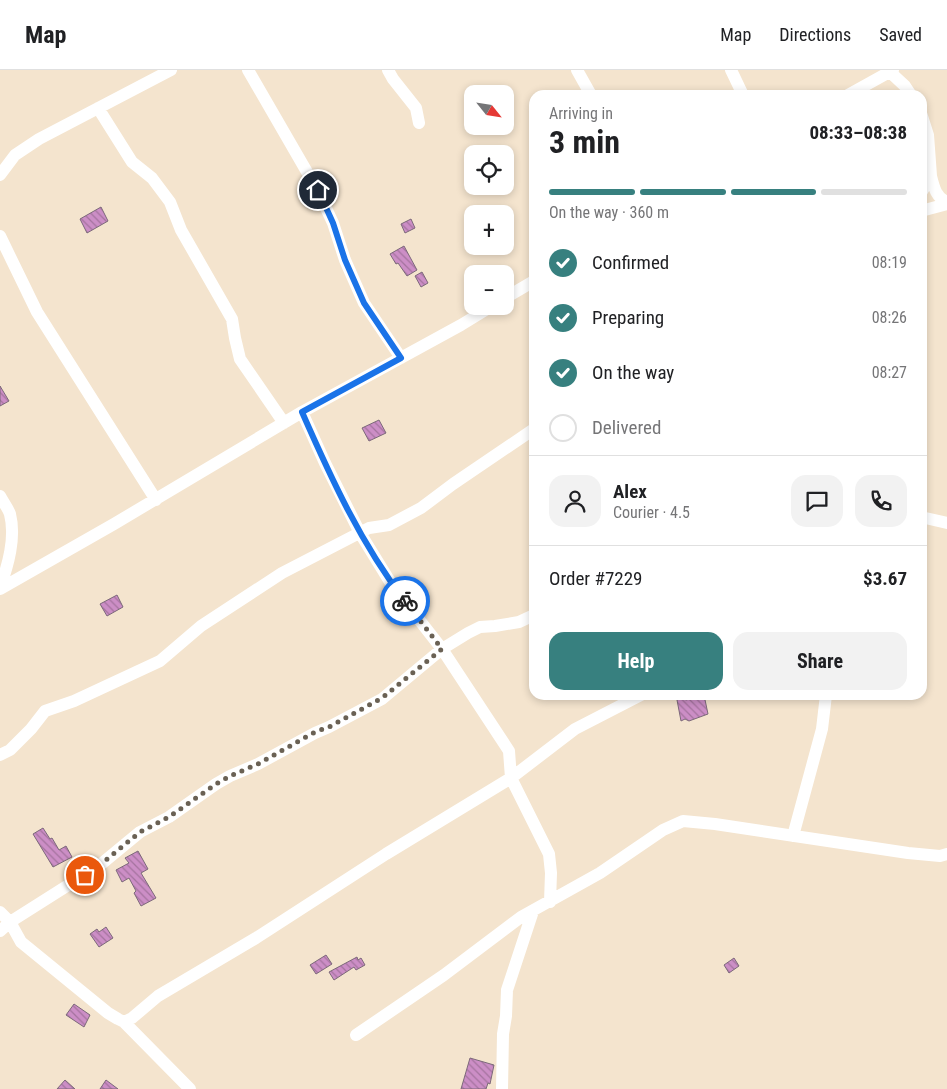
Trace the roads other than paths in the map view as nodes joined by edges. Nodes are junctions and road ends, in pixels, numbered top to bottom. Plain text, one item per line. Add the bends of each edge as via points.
1 (171, 70) edge
2 (248, 70) edge
3 (388, 70) edge
4 (578, 70) edge
5 (731, 70) edge
6 (891, 71) edge
7 (588, 90) edge
8 (741, 90) edge
9 (857, 90) edge
10 (908, 90) edge
11 (98, 108) junction
12 (419, 123) dead end
13 (927, 132) edge
14 (0, 174) edge
15 (931, 176) junction
16 (927, 183) edge
17 (947, 203) edge
18 (927, 208) edge
19 (0, 236) edge
20 (529, 284) edge
21 (514, 293) edge
22 (476, 315) edge
23 (401, 358) junction
24 (302, 412) junction
25 (284, 423) junction
26 (529, 432) edge
27 (0, 496) edge
28 (156, 500) junction
29 (927, 518) edge
30 (947, 523) edge
31 (360, 533) junction
32 (0, 588) edge
33 (529, 617) edge
34 (442, 649) junction
35 (631, 700) edge
36 (825, 700) edge
37 (509, 751) junction
38 (0, 755) edge
39 (527, 766) junction
40 (511, 778) junction
41 (793, 836) junction
42 (947, 854) edge
43 (550, 902) junction
44 (533, 910) junction
45 (0, 912) edge
46 (5, 927) edge
47 (124, 1022) junction
48 (356, 1035) dead end
49 (190, 1089) edge
50 (502, 1089) edge

1 - 11 street
2 - 23 street via 318,190 364,303
3 - 12 street via 416,108
4 - 7 street
5 - 8 street
6 - 9 street
6 - 10 street
11 - 14 street via 15,155
11 - 25 street via 132,162 152,178 170,202 180,230 232,319 240,359
13 - 15 street
15 - 16 street
15 - 17 street via 935,192
17 - 18 street
19 - 28 street via 37,312
20 - 21 street
22 - 23 street
23 - 24 street
24 - 25 street
24 - 31 street
25 - 28 street
26 - 31 street via 421,508 389,525
27 - 32 street via 10,513 12,534 10,562
28 - 32 street
29 - 30 street
31 - 34 street via 392,585
31 - 38 street via 282,573 201,626 160,661 45,711 10,750
33 - 34 street via 519,622 480,626
34 - 37 street
34 - 46 street via 382,698 216,784 169,817 140,832 100,865
35 - 39 street via 575,729
36 - 41 street via 822,729
37 - 39 street
37 - 40 street
39 - 40 street
40 - 43 street via 549,854
40 - 47 street via 158,996
41 - 42 street via 908,853
41 - 43 street via 683,821 663,830
43 - 44 street
44 - 48 street
44 - 50 street via 507,990
45 - 46 street
46 - 47 street via 108,1013
47 - 49 street

